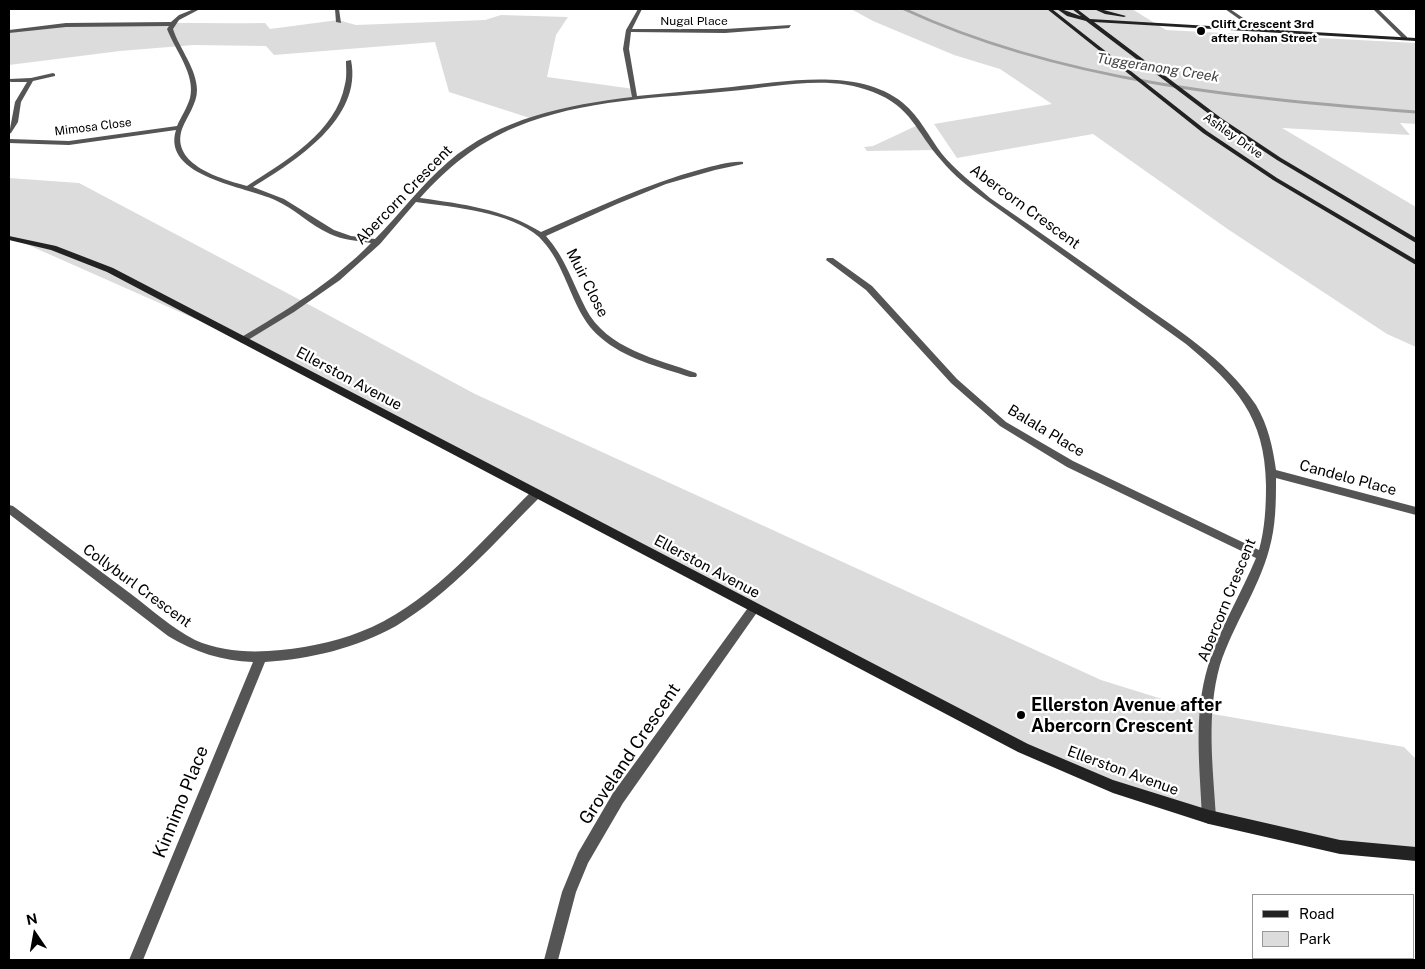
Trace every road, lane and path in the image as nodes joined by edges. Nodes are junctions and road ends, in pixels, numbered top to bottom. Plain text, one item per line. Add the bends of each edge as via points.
1 (198, 9) edge
2 (337, 9) edge
3 (492, 9) edge
4 (640, 9) edge
5 (1049, 9) edge
6 (1059, 9) edge
7 (1074, 9) edge
8 (1096, 9) edge
9 (1227, 9) edge
10 (1375, 9) edge
11 (481, 10) dead end
12 (1082, 17) junction
13 (1089, 20) junction
14 (339, 22) dead end
15 (1153, 22) junction
16 (171, 24) junction
17 (1251, 25) junction
18 (789, 26) dead end
19 (629, 30) junction
20 (1258, 30) junction
21 (9, 31) edge
22 (1105, 33) junction
23 (1331, 33) junction
24 (1082, 36) junction
25 (1405, 38) junction
26 (1416, 39) edge
27 (349, 61) dead end
28 (53, 75) dead end
29 (11, 80) dead end
30 (31, 80) junction
31 (635, 98) junction
32 (179, 128) junction
33 (9, 132) edge
34 (9, 141) edge
35 (741, 163) dead end
36 (249, 187) junction
37 (416, 200) junction
38 (541, 235) junction
39 (9, 238) edge
40 (1416, 241) edge
41 (377, 242) junction
42 (830, 260) dead end
43 (1416, 263) edge
44 (243, 340) junction
45 (693, 375) dead end
46 (1272, 473) junction
47 (536, 494) junction
48 (9, 509) edge
49 (1416, 511) edge
50 (1262, 556) junction
51 (754, 608) junction
52 (261, 658) junction
53 (1209, 817) junction
54 (1416, 854) edge
55 (136, 960) edge
56 (551, 960) edge

1 - 16 street
2 - 14 street
3 - 11 street
4 - 19 street
5 - 24 street, Ashley Drive
6 - 12 street
7 - 12 street
8 - 15 street
9 - 17 street
10 - 25 street
12 - 13 street
12 - 15 street
12 - 24 street via 1076,24
13 - 15 street
13 - 22 street, Ashley Drive
15 - 17 street
15 - 20 street
15 - 22 street via 1115,27
16 - 21 street via 66,25
16 - 32 street via 170,31 195,90 193,102
17 - 20 street
17 - 23 street
18 - 19 street, Nugal Place via 725,31
19 - 31 street via 626,49
20 - 23 street
22 - 40 street, Ashley Drive via 1200,105 1279,159
23 - 25 street
24 - 43 street, Ashley Drive via 1205,132 1275,179
25 - 26 street
27 - 36 street via 345,98 330,124 300,153
28 - 30 street
29 - 30 street
30 - 33 street via 17,105 17,117
31 - 37 street, Abercorn Crescent via 567,109 510,127 462,154
31 - 46 street, Abercorn Crescent via 821,82 862,87 895,100 906,108 942,158 962,178 1219,367 1244,394 1262,425 1268,441
32 - 34 street, Mimosa Close via 69,143
32 - 36 street via 178,147 191,165 218,178
35 - 38 street via 654,185
36 - 41 street via 277,198 328,230 349,238
37 - 38 street, Muir Close via 489,211
37 - 41 street, Abercorn Crescent
38 - 45 street, Muir Close via 559,256 594,328 622,348
39 - 44 street, Ellerston Avenue via 59,250 110,270
41 - 44 street, Abercorn Crescent via 332,283
42 - 50 street, Balala Place via 869,288 959,386 1003,424 1070,464
44 - 47 street, Ellerston Avenue
46 - 49 street, Candelo Place
46 - 50 street, Abercorn Crescent via 1270,524
47 - 51 street, Ellerston Avenue
47 - 52 street, Collyburl Crescent via 442,584 383,627 335,646
48 - 52 street, Collyburl Crescent via 171,632 201,648
50 - 53 street, Abercorn Crescent via 1225,634 1210,682 1206,741
51 - 53 street, Ellerston Avenue via 1023,748 1113,786
51 - 56 street, Groveland Crescent via 618,798 583,858 569,892
52 - 55 street, Kinnimo Place
53 - 54 street, Ellerston Avenue via 1340,847

